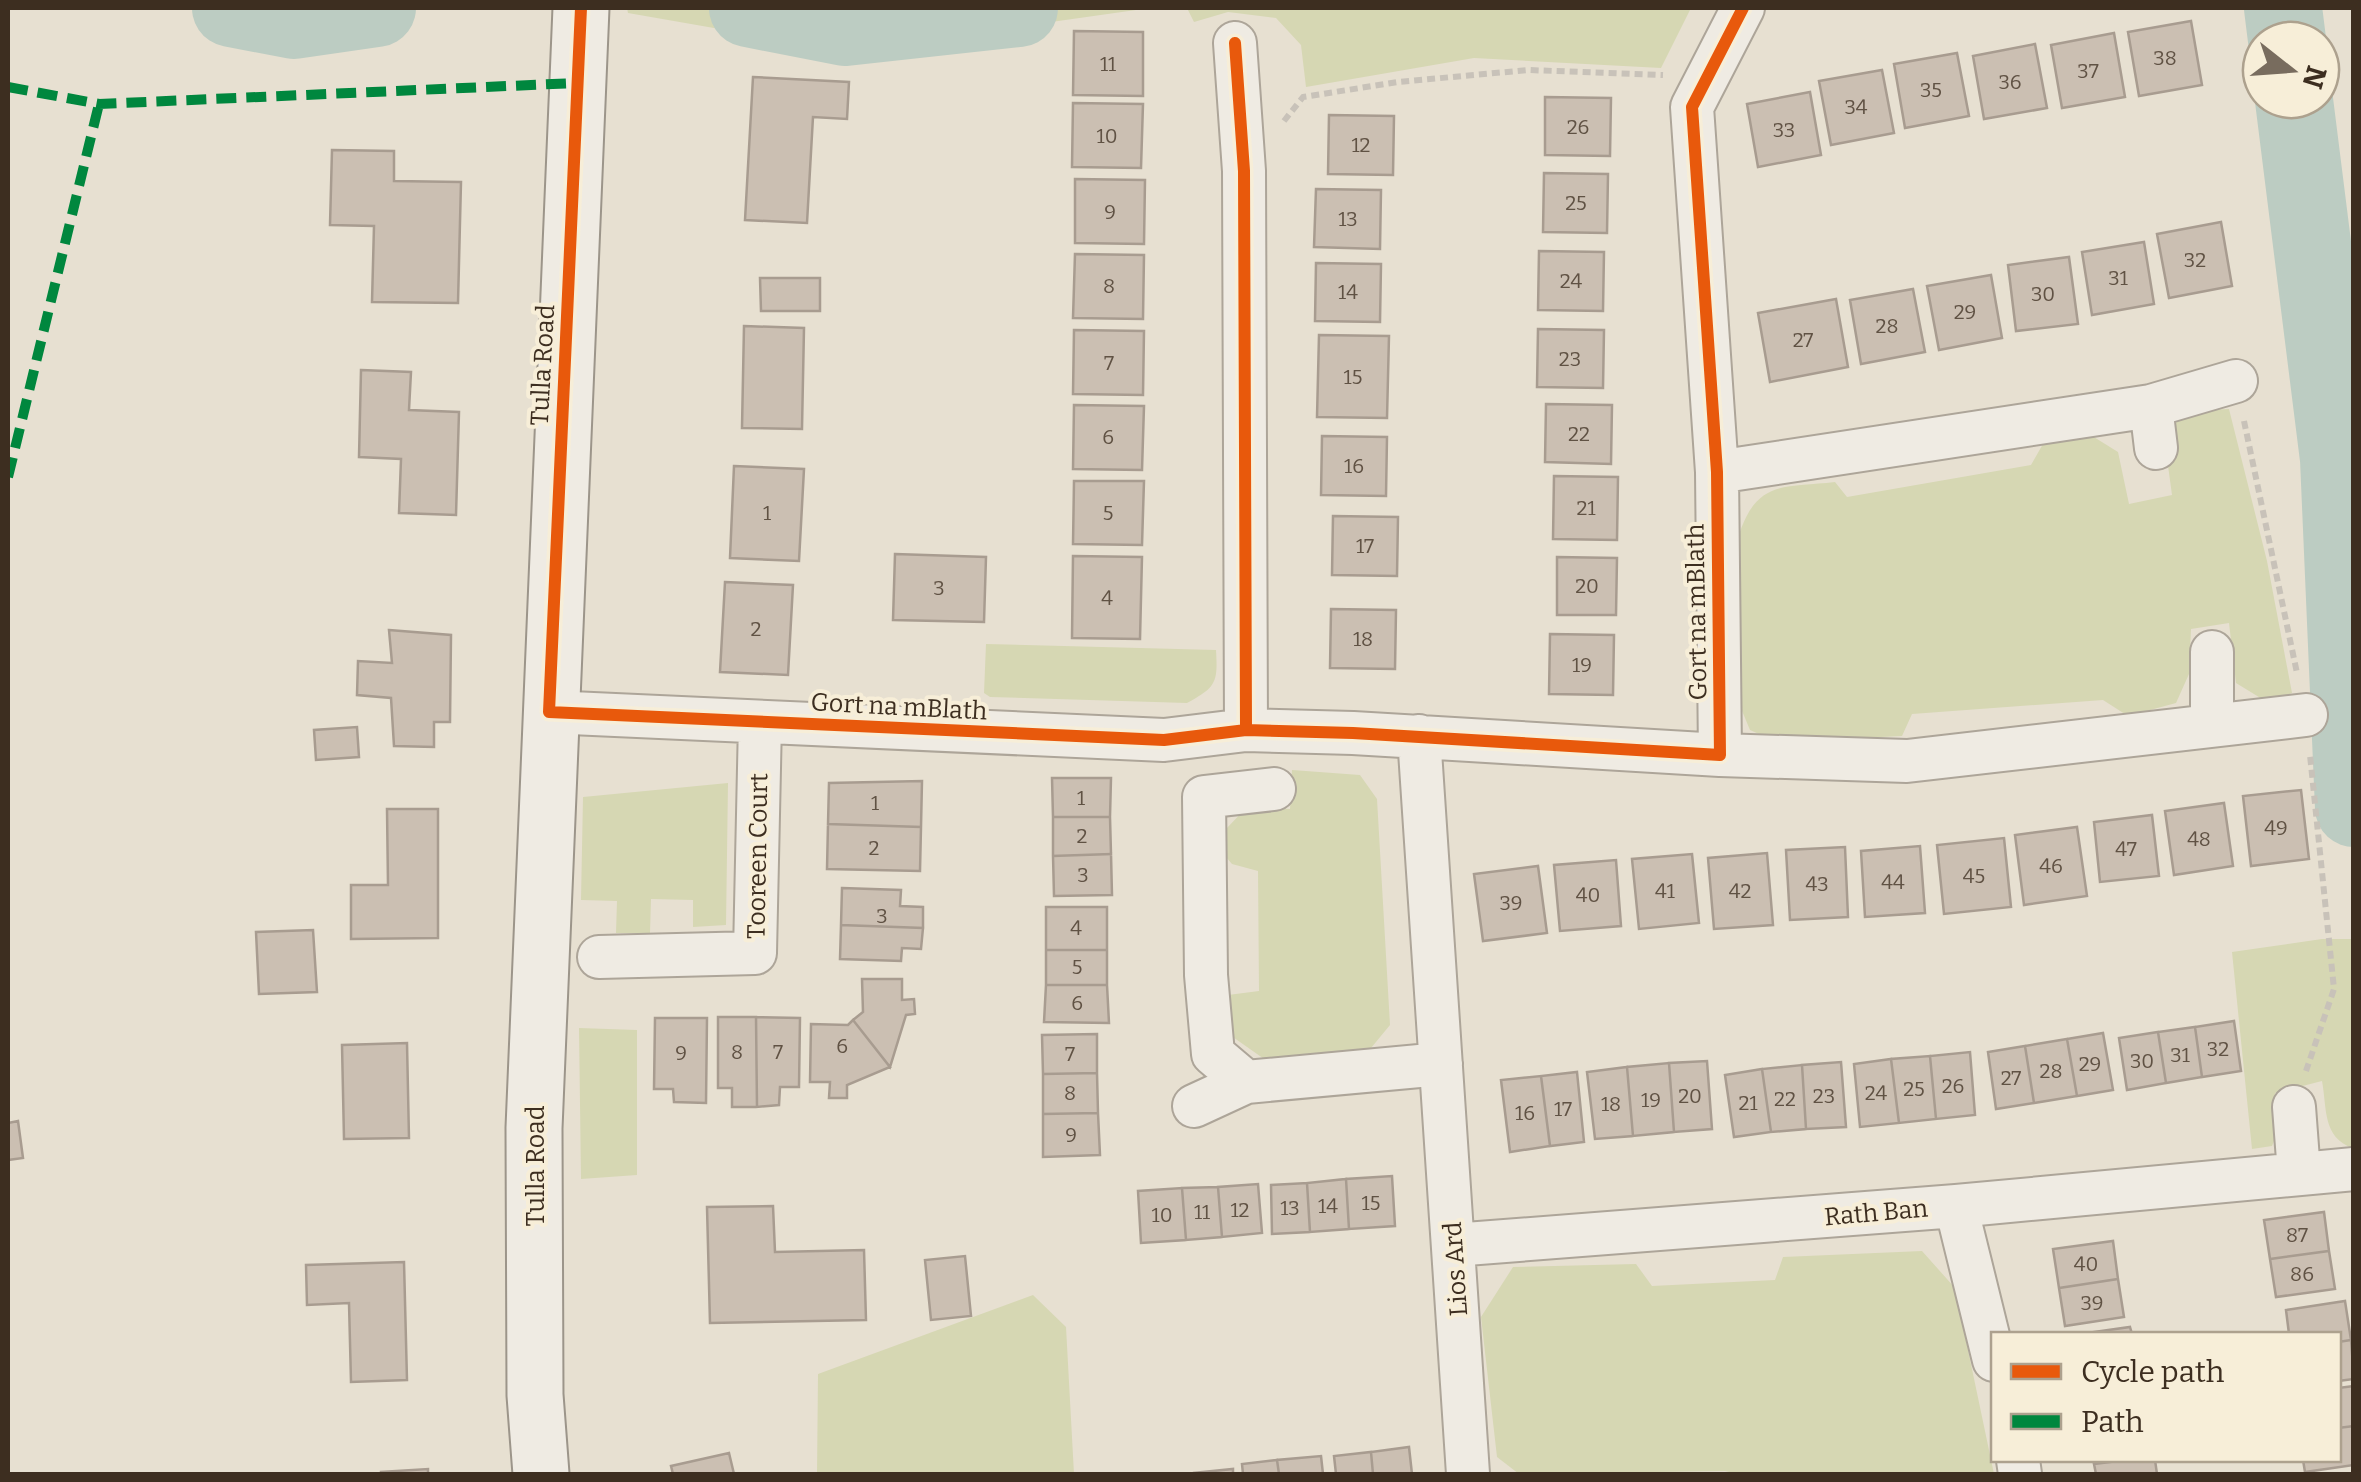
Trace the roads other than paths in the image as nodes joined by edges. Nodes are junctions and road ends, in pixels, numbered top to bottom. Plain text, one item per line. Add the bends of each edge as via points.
1 (1743, 8) edge
2 (581, 13) edge
3 (1235, 43) dead end
4 (2236, 381) dead end
5 (2151, 406) junction
6 (2156, 448) dead end
7 (1717, 472) junction
8 (2212, 652) dead end
9 (550, 712) junction
10 (2306, 715) dead end
11 (760, 722) junction
12 (2212, 724) junction
13 (1246, 730) junction
14 (1420, 736) junction
15 (1720, 755) junction
16 (1274, 788) dead end
17 (599, 957) dead end
18 (1441, 1064) junction
19 (1246, 1082) junction
20 (1194, 1106) dead end
21 (2294, 1107) dead end
22 (2354, 1169) edge
23 (2299, 1173) junction
24 (1956, 1206) junction
25 (1453, 1246) junction
26 (1991, 1348) edge
27 (541, 1474) edge
28 (1468, 1474) edge

1 - 7 street, Gort na mBlath via 1692,107
2 - 9 main road, Tulla Road
3 - 13 street via 1244,171
4 - 5 street
5 - 6 street
5 - 7 street
7 - 15 street, Gort na mBlath
8 - 12 street
9 - 11 street, Gort na mBlath
9 - 27 main road, Tulla Road via 534,1128
10 - 12 street, Gort na mBlath
11 - 13 street, Gort na mBlath via 1164,740
11 - 17 street, Tooreen Court via 755,953
12 - 15 street, Gort na mBlath via 1907,761
13 - 14 street, Gort na mBlath
14 - 15 street, Gort na mBlath
14 - 18 street
16 - 19 street via 1204,797 1212,1054
18 - 19 street
18 - 25 street, Lios Ard
19 - 20 street
21 - 23 street
22 - 23 street, Rath Ban
23 - 24 street, Rath Ban
24 - 25 street, Rath Ban
24 - 26 street
25 - 28 street, Lios Ard

